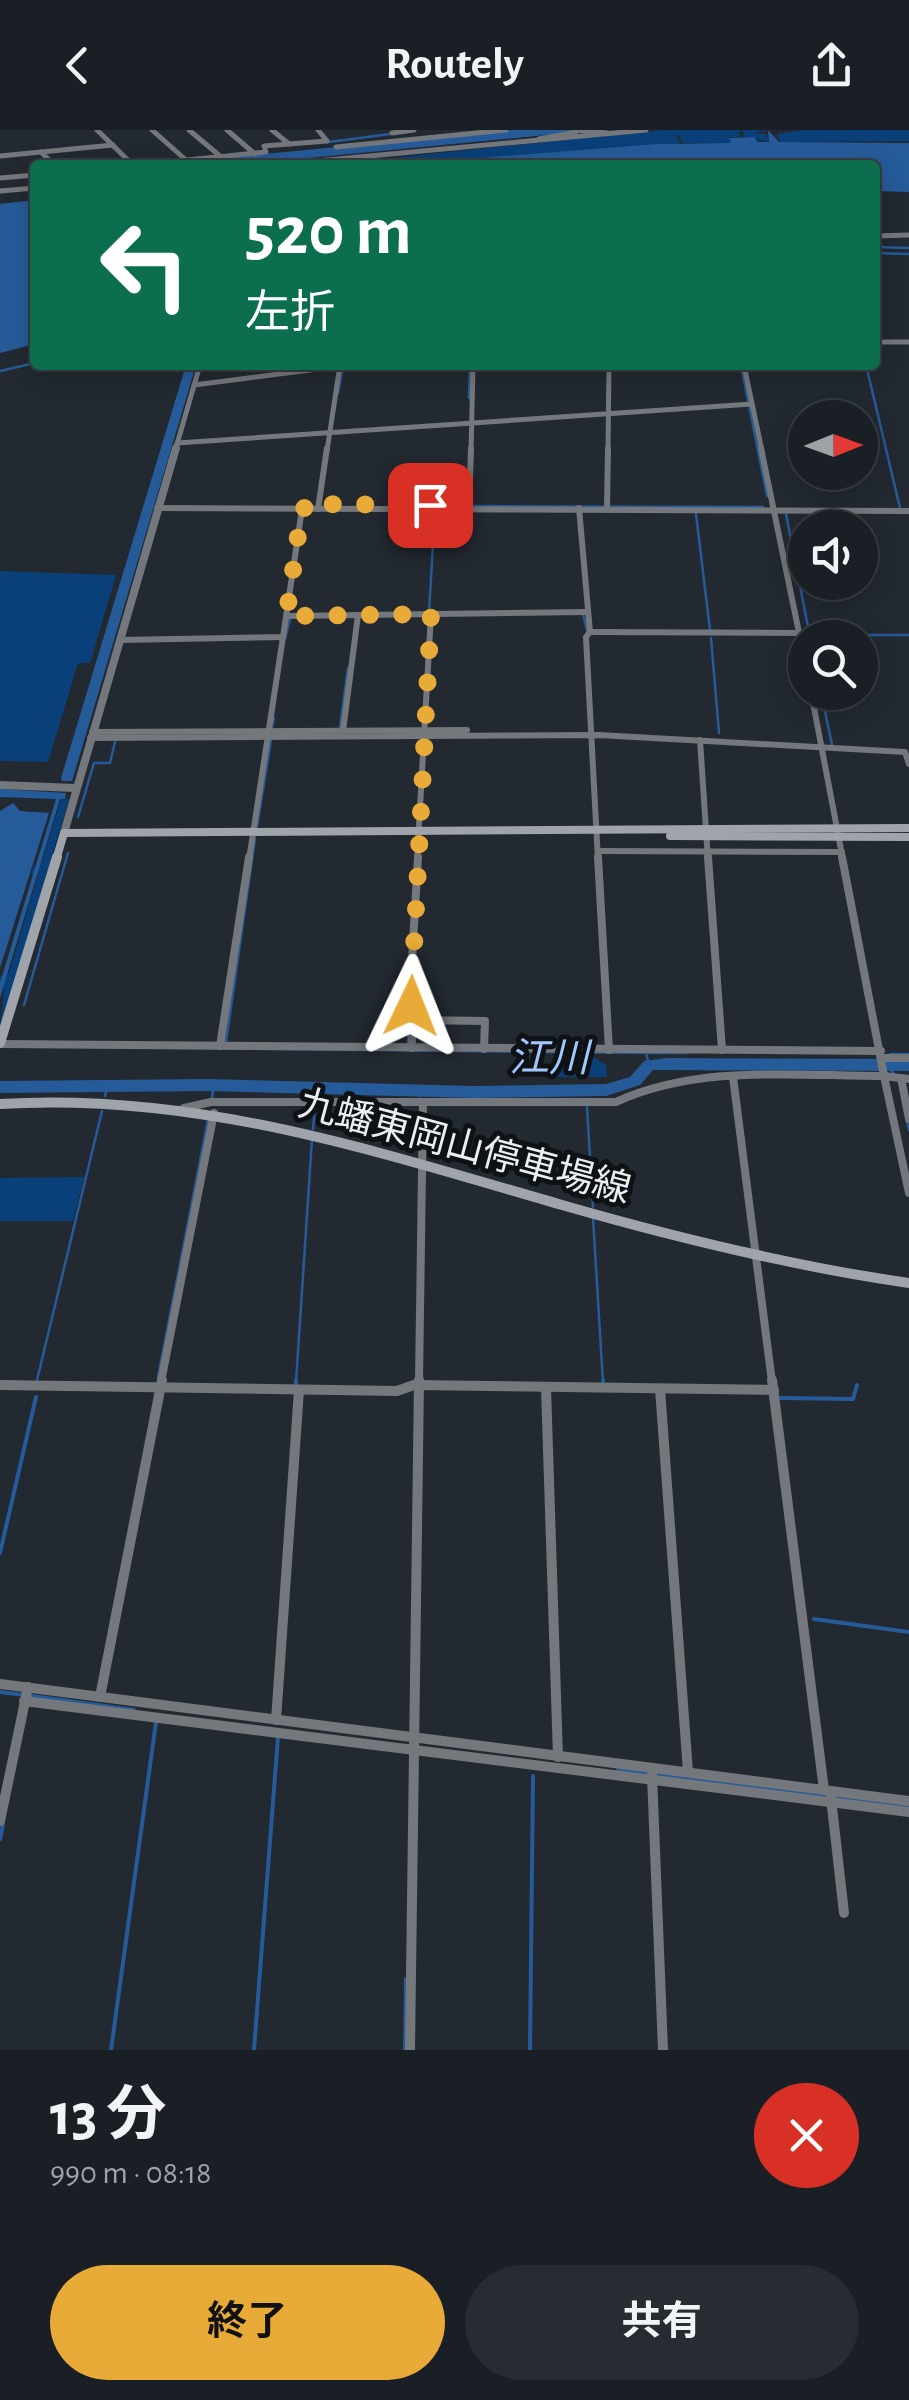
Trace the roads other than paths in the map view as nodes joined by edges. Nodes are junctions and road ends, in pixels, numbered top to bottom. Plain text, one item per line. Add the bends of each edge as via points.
1 (97, 130) edge
2 (152, 130) edge
3 (189, 130) edge
4 (227, 130) edge
5 (272, 130) edge
6 (318, 130) edge
7 (414, 130) edge
8 (506, 130) edge
9 (646, 130) edge
10 (575, 131) edge
11 (608, 133) junction
12 (539, 139) junction
13 (398, 141) junction
14 (289, 144) junction
15 (113, 145) junction
16 (336, 146) dead end
17 (41, 152) junction
18 (255, 154) junction
19 (0, 156) edge
20 (221, 157) junction
21 (49, 160) edge
22 (130, 160) edge
23 (186, 160) joint
24 (325, 160) edge
25 (30, 175) edge
26 (0, 178) edge
27 (30, 189) edge
28 (0, 192) edge
29 (909, 235) edge
30 (880, 236) edge
31 (880, 342) edge
32 (909, 342) edge
33 (198, 370) edge
34 (305, 370) edge
35 (341, 370) edge
36 (473, 370) edge
37 (609, 370) edge
38 (745, 370) edge
39 (194, 385) junction
40 (750, 404) junction
41 (608, 414) junction
42 (473, 423) junction
43 (331, 433) junction
44 (177, 443) junction
45 (158, 506) junction
46 (318, 506) junction
47 (469, 507) junction
48 (607, 507) junction
49 (302, 508) junction
50 (579, 508) junction
51 (773, 510) junction
52 (909, 511) edge
53 (586, 612) junction
54 (287, 616) junction
55 (431, 616) junction
56 (357, 617) junction
57 (796, 620) edge
58 (589, 634) junction
59 (788, 634) edge
60 (282, 639) junction
61 (120, 640) junction
62 (815, 710) edge
63 (342, 731) junction
64 (591, 732) junction
65 (424, 733) junction
66 (268, 734) junction
67 (91, 735) junction
68 (700, 740) junction
69 (822, 745) junction
70 (909, 764) edge
71 (0, 785) edge
72 (75, 788) junction
73 (909, 828) edge
74 (254, 832) junction
75 (419, 832) junction
76 (839, 832) junction
77 (64, 833) junction
78 (597, 833) junction
79 (706, 833) junction
80 (909, 837) edge
81 (600, 851) junction
82 (709, 852) junction
83 (842, 852) junction
84 (412, 1020) junction
85 (0, 1043) edge
86 (220, 1046) junction
87 (412, 1048) junction
88 (484, 1049) junction
89 (609, 1050) junction
90 (722, 1050) junction
91 (883, 1057) junction
92 (909, 1058) edge
93 (733, 1077) junction
94 (896, 1077) edge
95 (423, 1102) junction
96 (0, 1104) edge
97 (184, 1108) junction
98 (214, 1113) junction
99 (909, 1119) edge
100 (422, 1164) junction
101 (909, 1193) edge
102 (756, 1257) junction
103 (909, 1283) edge
104 (0, 1386) edge
105 (421, 1388) junction
106 (546, 1390) junction
107 (772, 1390) junction
108 (159, 1391) junction
109 (297, 1391) junction
110 (660, 1391) junction
111 (0, 1684) edge
112 (26, 1695) junction
113 (100, 1697) junction
114 (276, 1720) junction
115 (414, 1747) junction
116 (558, 1757) junction
117 (688, 1772) junction
118 (652, 1774) junction
119 (829, 1795) junction
120 (909, 1800) edge
121 (909, 1812) edge
122 (0, 1822) edge
123 (844, 1913) dead end
124 (410, 2050) edge
125 (664, 2050) edge

1 - 15 street
2 - 23 street
3 - 20 street
4 - 18 street
5 - 14 street
6 - 14 street via 329,139
7 - 13 street via 393,134
8 - 13 street
9 - 11 street
10 - 11 street
10 - 12 street
11 - 12 street
12 - 24 street
13 - 16 street
14 - 18 street via 264,146 266,152
15 - 17 street
15 - 22 street
17 - 19 street
17 - 21 street
18 - 20 street
20 - 23 street
25 - 26 street
27 - 28 street
29 - 30 street
31 - 32 street
33 - 39 street
34 - 39 street
35 - 43 street
36 - 42 street
37 - 41 street
38 - 40 street
39 - 44 street
40 - 41 street
40 - 51 street
41 - 42 street
41 - 48 street
42 - 43 street
42 - 47 street
43 - 44 street
43 - 46 street
44 - 45 street
45 - 46 street
45 - 49 street
45 - 61 street
46 - 47 street
46 - 49 street
47 - 50 street
48 - 50 street
48 - 51 street
49 - 54 street
50 - 53 street
51 - 52 street
51 - 57 street
53 - 55 street
53 - 58 street
54 - 56 street
54 - 60 street
55 - 56 street
55 - 65 street
56 - 63 street
58 - 59 street
58 - 64 street
60 - 61 street
60 - 66 street
61 - 67 street
62 - 69 street
63 - 65 street
63 - 66 street
64 - 65 street
64 - 68 street
64 - 69 street
64 - 78 street
65 - 66 street
65 - 75 street
66 - 67 street
66 - 74 street
67 - 72 street
68 - 69 street
68 - 79 street
69 - 70 street via 906,752
69 - 76 street
71 - 72 street
72 - 77 street
73 - 76 main road
74 - 75 main road
74 - 77 main road
74 - 86 street
75 - 78 main road
75 - 84 street
76 - 79 main road
76 - 80 main road
76 - 83 street
77 - 85 main road
78 - 79 main road
78 - 81 street
79 - 82 street
81 - 82 street
81 - 89 street
82 - 83 street
82 - 90 street
83 - 91 street
84 - 87 street
84 - 88 street via 484,1021
85 - 86 street
86 - 87 street
87 - 88 street
88 - 89 street
89 - 90 street
90 - 91 street
91 - 92 street
91 - 94 street
93 - 94 street
93 - 95 street via 676,1080 616,1102
93 - 102 street
94 - 99 street
94 - 101 street
95 - 97 street via 211,1102
95 - 100 street
96 - 97 main road, 九蟠東岡山停車場線 via 93,1101
97 - 98 main road, 九蟠東岡山停車場線
98 - 100 main road, 九蟠東岡山停車場線
98 - 108 street
100 - 102 main road, 九蟠東岡山停車場線
100 - 105 street
102 - 103 main road, 九蟠東岡山停車場線
102 - 107 street
104 - 108 street
105 - 106 street
105 - 109 street
105 - 115 street
106 - 110 street
106 - 116 street
107 - 110 street
107 - 119 street
108 - 109 street
108 - 113 street
109 - 114 street
110 - 117 street
111 - 112 street
112 - 113 street
112 - 115 street
112 - 122 street
113 - 114 street
114 - 115 street
115 - 116 street
115 - 118 street
115 - 124 street
116 - 118 street
117 - 118 street
117 - 119 street
118 - 119 street
118 - 125 street
119 - 120 street
119 - 121 street
119 - 123 street

